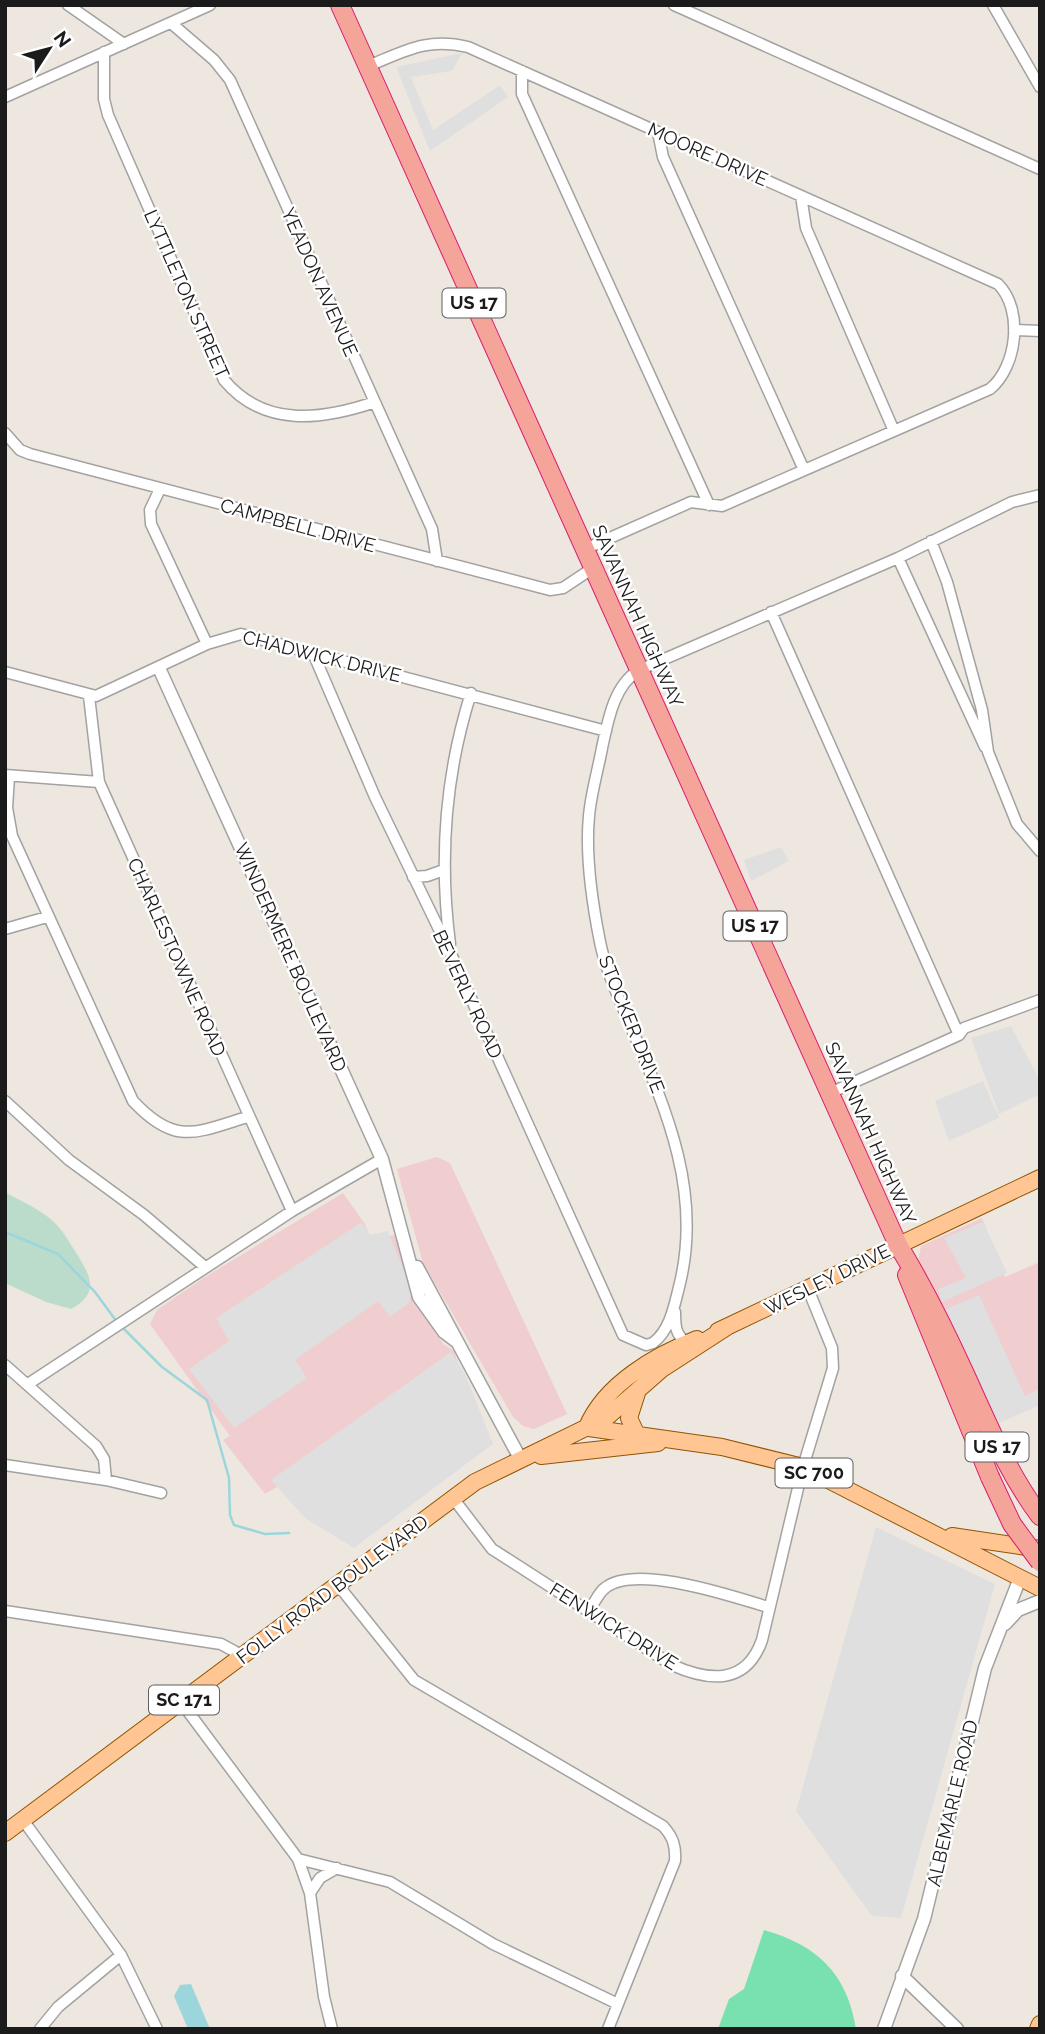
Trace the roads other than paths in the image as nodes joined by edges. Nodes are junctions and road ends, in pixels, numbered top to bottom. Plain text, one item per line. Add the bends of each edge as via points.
1 (68, 5) edge
2 (210, 5) edge
3 (340, 5) edge
4 (674, 5) edge
5 (993, 5) edge
6 (171, 23) junction
7 (124, 44) junction
8 (104, 52) junction
9 (368, 66) junction
10 (522, 71) junction
11 (1040, 87) edge
12 (5, 97) edge
13 (658, 132) junction
14 (1040, 169) edge
15 (802, 196) junction
16 (1014, 330) junction
17 (1040, 331) edge
18 (375, 402) junction
19 (894, 431) junction
20 (5, 433) edge
21 (804, 470) junction
22 (160, 489) junction
23 (1040, 495) edge
24 (709, 505) junction
25 (931, 541) junction
26 (585, 549) junction
27 (898, 558) junction
28 (437, 561) junction
29 (593, 568) junction
30 (771, 612) junction
31 (207, 644) junction
32 (313, 653) junction
33 (159, 668) junction
34 (639, 670) junction
35 (5, 672) edge
36 (471, 693) junction
37 (89, 696) junction
38 (606, 731) junction
39 (988, 752) junction
40 (7, 776) edge
41 (99, 782) junction
42 (1040, 851) edge
43 (444, 870) junction
44 (414, 877) junction
45 (47, 917) junction
46 (5, 929) edge
47 (451, 954) junction
48 (1040, 1000) edge
49 (958, 1035) junction
50 (830, 1093) junction
51 (5, 1101) edge
52 (247, 1116) junction
53 (382, 1159) junction
54 (1040, 1178) edge
55 (292, 1211) junction
56 (898, 1245) junction
57 (409, 1251) junction
58 (205, 1267) junction
59 (808, 1289) junction
60 (675, 1303) junction
61 (727, 1327) junction
62 (622, 1335) joint
63 (456, 1341) junction
64 (687, 1342) junction
65 (5, 1366) edge
66 (28, 1384) junction
67 (642, 1384) junction
68 (587, 1427) junction
69 (636, 1433) junction
70 (684, 1441) junction
71 (526, 1458) junction
72 (5, 1465) edge
73 (803, 1467) junction
74 (106, 1480) junction
75 (161, 1493) dead end
76 (453, 1498) junction
77 (1040, 1516) edge
78 (935, 1533) junction
79 (1040, 1549) edge
80 (1040, 1556) edge
81 (1040, 1562) edge
82 (1020, 1578) junction
83 (338, 1585) junction
84 (1040, 1588) edge
85 (1040, 1601) edge
86 (768, 1607) junction
87 (590, 1610) junction
88 (5, 1611) edge
89 (1000, 1630) junction
90 (243, 1656) junction
91 (181, 1702) junction
92 (23, 1820) junction
93 (5, 1833) edge
94 (298, 1859) junction
95 (337, 1868) junction
96 (310, 1893) junction
97 (121, 1955) junction
98 (902, 1976) junction
99 (618, 2004) junction
100 (1040, 2024) edge
101 (40, 2029) edge
102 (157, 2029) edge
103 (332, 2029) edge
104 (608, 2029) edge
105 (884, 2029) edge
106 (957, 2029) edge
107 (1038, 2029) edge

1 - 7 street
2 - 6 street
3 - 9 highway, SAVANNAH HIGHWAY / US 17
4 - 14 street
5 - 11 street
6 - 7 street
6 - 18 street, YEADON AVENUE via 230,80
7 - 8 street
8 - 12 street
8 - 18 street, LYTTLETON STREET via 108,116 223,380 244,400 278,415 304,419
9 - 10 street, MOORE DRIVE via 421,44 444,41
9 - 26 highway, SAVANNAH HIGHWAY / US 17
10 - 13 street, MOORE DRIVE
10 - 24 street via 522,94
13 - 15 street, MOORE DRIVE
13 - 21 street via 663,157
15 - 16 street, MOORE DRIVE via 998,284 1010,301
15 - 19 street via 806,228
16 - 17 street
16 - 19 street, MOORE DRIVE via 1002,379 990,389
18 - 28 street, YEADON AVENUE via 432,529
19 - 21 street, MOORE DRIVE
20 - 22 street, CAMPBELL DRIVE via 30,454
21 - 24 street, MOORE DRIVE via 722,506
22 - 28 street, CAMPBELL DRIVE
22 - 31 street via 150,510 151,524
23 - 25 street via 1012,502
24 - 26 street, MOORE DRIVE via 691,502
25 - 27 street
25 - 39 street via 982,710
26 - 29 highway, SAVANNAH HIGHWAY / US 17
27 - 30 street
27 - 39 street
28 - 29 street, CAMPBELL DRIVE via 550,590 563,589
29 - 34 highway, SAVANNAH HIGHWAY / US 17
30 - 34 street
30 - 49 street
31 - 32 street, CHADWICK DRIVE via 240,634
31 - 33 street, CHADWICK DRIVE
32 - 36 street, CHADWICK DRIVE
32 - 44 street, BEVERLY ROAD
33 - 37 street, CHADWICK DRIVE
33 - 53 street, WINDERMERE BOULEVARD
34 - 38 street, STOCKER DRIVE via 622,683
34 - 50 highway, SAVANNAH HIGHWAY / US 17
35 - 37 street
36 - 38 street, CHADWICK DRIVE
36 - 43 street via 453,759
37 - 41 street, CHARLESTOWNE ROAD
38 - 60 street, STOCKER DRIVE via 589,815 593,894 600,944 664,1102 684,1175 686,1247
39 - 42 street via 1017,824
40 - 41 street
40 - 45 street via 6,808 12,836
41 - 52 street, CHARLESTOWNE ROAD
43 - 44 street
43 - 47 street
44 - 47 street, BEVERLY ROAD
45 - 46 street
45 - 52 street via 133,1101 145,1114 170,1130 188,1134
47 - 62 street, BEVERLY ROAD
48 - 49 street via 964,1028
49 - 50 street
50 - 56 highway, SAVANNAH HIGHWAY / US 17
51 - 58 street via 69,1160
52 - 55 street, CHARLESTOWNE ROAD
53 - 55 street
53 - 57 street, WINDERMERE BOULEVARD
54 - 56 main road, WESLEY DRIVE
55 - 58 street
56 - 59 main road, WESLEY DRIVE
56 - 77 highway, SAVANNAH HIGHWAY / US 17 via 922,1284 999,1453
56 - 81 highway, SAVANNAH HIGHWAY / US 17, bridge via 909,1286 990,1477 1012,1524
57 - 63 street, WINDERMERE BOULEVARD
57 - 63 street, WINDERMERE BOULEVARD via 423,1303
58 - 66 street
59 - 61 main road, WESLEY DRIVE
59 - 73 street, FENWICK DRIVE via 832,1348 833,1368
60 - 62 street, STOCKER DRIVE via 667,1325 653,1343 646,1345
60 - 64 street, STOCKER DRIVE via 675,1327
61 - 64 main road, WESLEY DRIVE
61 - 67 main road, WESLEY DRIVE
63 - 71 street, WINDERMERE BOULEVARD
64 - 68 main road, WESLEY DRIVE via 634,1373 597,1409
65 - 66 street
66 - 74 street via 96,1446 104,1459
67 - 68 main road, WESLEY DRIVE via 606,1418
67 - 69 main road via 629,1418
68 - 69 main road, FOLLY ROAD BOULEVARD / SC 700
68 - 71 main road, FOLLY ROAD BOULEVARD / SC 171
69 - 70 main road, FOLLY ROAD BOULEVARD / SC 700
70 - 71 main road, FOLLY ROAD BOULEVARD / SC 700
70 - 73 main road, FOLLY ROAD BOULEVARD / SC 700
71 - 76 main road, FOLLY ROAD BOULEVARD / SC 171
72 - 74 street
73 - 78 main road, FOLLY ROAD BOULEVARD / SC 700
73 - 86 street, FENWICK DRIVE
74 - 75 street
76 - 83 main road, FOLLY ROAD BOULEVARD / SC 171
76 - 87 street, FENWICK DRIVE via 492,1549
78 - 79 main road, FOLLY ROAD BOULEVARD / SC 700
78 - 82 main road, FOLLY ROAD BOULEVARD / SC 700
80 - 82 main road
82 - 84 main road, FOLLY ROAD BOULEVARD / SC 700
82 - 89 street, ALBEMARLE ROAD
83 - 90 main road, FOLLY ROAD BOULEVARD / SC 171
83 - 99 street via 414,1680 663,1826 676,1849 671,1871
85 - 89 street via 1017,1611
86 - 87 street via 694,1584 628,1580 605,1587
86 - 87 street, FENWICK DRIVE via 758,1650 724,1677 699,1677 673,1665
88 - 90 street via 222,1644
89 - 98 street, ALBEMARLE ROAD via 978,1692 923,1919
90 - 91 main road, FOLLY ROAD BOULEVARD / SC 171
91 - 92 main road, FOLLY ROAD BOULEVARD / SC 171
91 - 94 street
92 - 93 main road, FOLLY ROAD BOULEVARD / SC 171
92 - 97 street
94 - 95 street
94 - 96 street
95 - 96 street via 320,1878
95 - 99 street via 390,1882 493,1944
96 - 103 street
97 - 101 street via 58,2007
97 - 102 street
98 - 105 street, ALBEMARLE ROAD
98 - 106 street
99 - 104 street
100 - 107 main road

